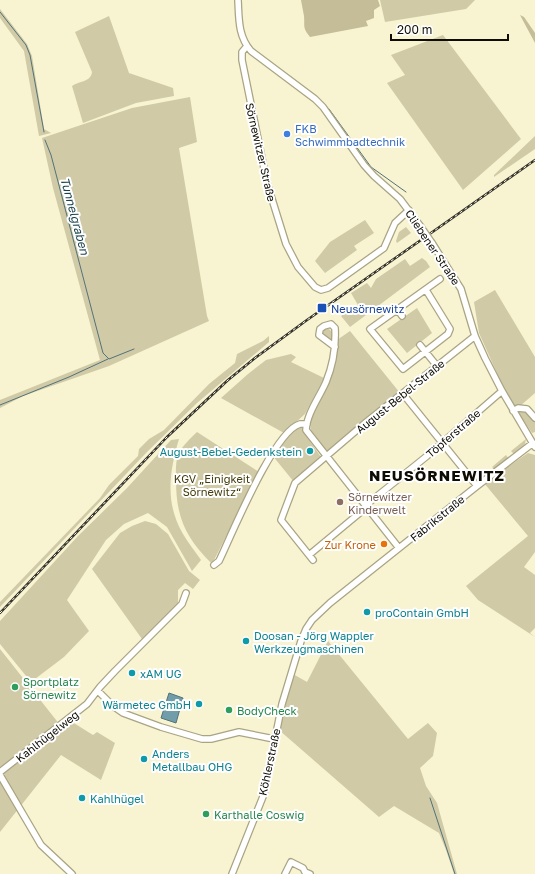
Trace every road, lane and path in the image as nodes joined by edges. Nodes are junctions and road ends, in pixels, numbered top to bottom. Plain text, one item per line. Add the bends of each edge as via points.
1 (238, 0) edge
2 (247, 46) junction
3 (409, 210) junction
4 (440, 279) dead end
5 (426, 290) junction
6 (397, 309) junction
7 (402, 316) dead end
8 (475, 336) junction
9 (420, 345) dead end
10 (335, 347) dead end
11 (426, 352) junction
12 (437, 366) junction
13 (502, 391) junction
14 (403, 394) junction
15 (513, 411) junction
16 (535, 418) edge
17 (307, 424) junction
18 (443, 442) junction
19 (534, 445) edge
20 (326, 456) junction
21 (477, 486) junction
22 (366, 506) junction
23 (399, 548) junction
24 (309, 555) junction
25 (313, 560) dead end
26 (214, 565) dead end
27 (186, 593) dead end
28 (98, 691) junction
29 (274, 739) junction
30 (0, 774) edge
31 (72, 874) edge
32 (232, 874) edge
33 (285, 874) edge
34 (310, 874) edge

1 - 2 street via 241,32
2 - 3 street, Cliebener Straße via 324,107 364,165
2 - 3 street, Sörnewitzer Straße via 242,52 242,60 266,183 290,252 298,267 315,287 321,290 328,288 384,248 395,222
3 - 8 street, Cliebener Straße, bridge via 461,289
4 - 5 street
5 - 6 street
5 - 11 street via 450,329 448,334
6 - 7 street
6 - 11 street via 370,329 403,369
8 - 12 street, August-Bebel-Straße
8 - 13 street, Cliebener Straße
9 - 11 street
10 - 17 street via 332,365
11 - 12 street
12 - 14 street, August-Bebel-Straße
13 - 15 street, Cliebener Straße
13 - 18 street, Töpferstraße
14 - 18 street
14 - 20 street, August-Bebel-Straße
15 - 16 street via 527,409
15 - 19 street, Cliebener Straße
17 - 20 street via 306,430
17 - 26 street via 294,427 269,456 219,561
18 - 21 street
18 - 22 street, Töpferstraße
19 - 21 street, Fabrikstraße
20 - 22 street
20 - 24 street, August-Bebel-Straße via 295,483 281,520
21 - 23 street, Fabrikstraße
22 - 23 street
22 - 24 street, Töpferstraße
23 - 29 street, Köhlerstraße via 309,623 286,689
24 - 25 street
27 - 28 street, Kahlhügelweg via 182,604
28 - 29 street via 123,713 196,738 211,739 238,732
28 - 30 street, Kahlhügelweg via 80,711
29 - 32 street, Köhlerstraße via 264,794
30 - 31 street, Kahlhügelweg via 38,842
33 - 34 street via 291,862

